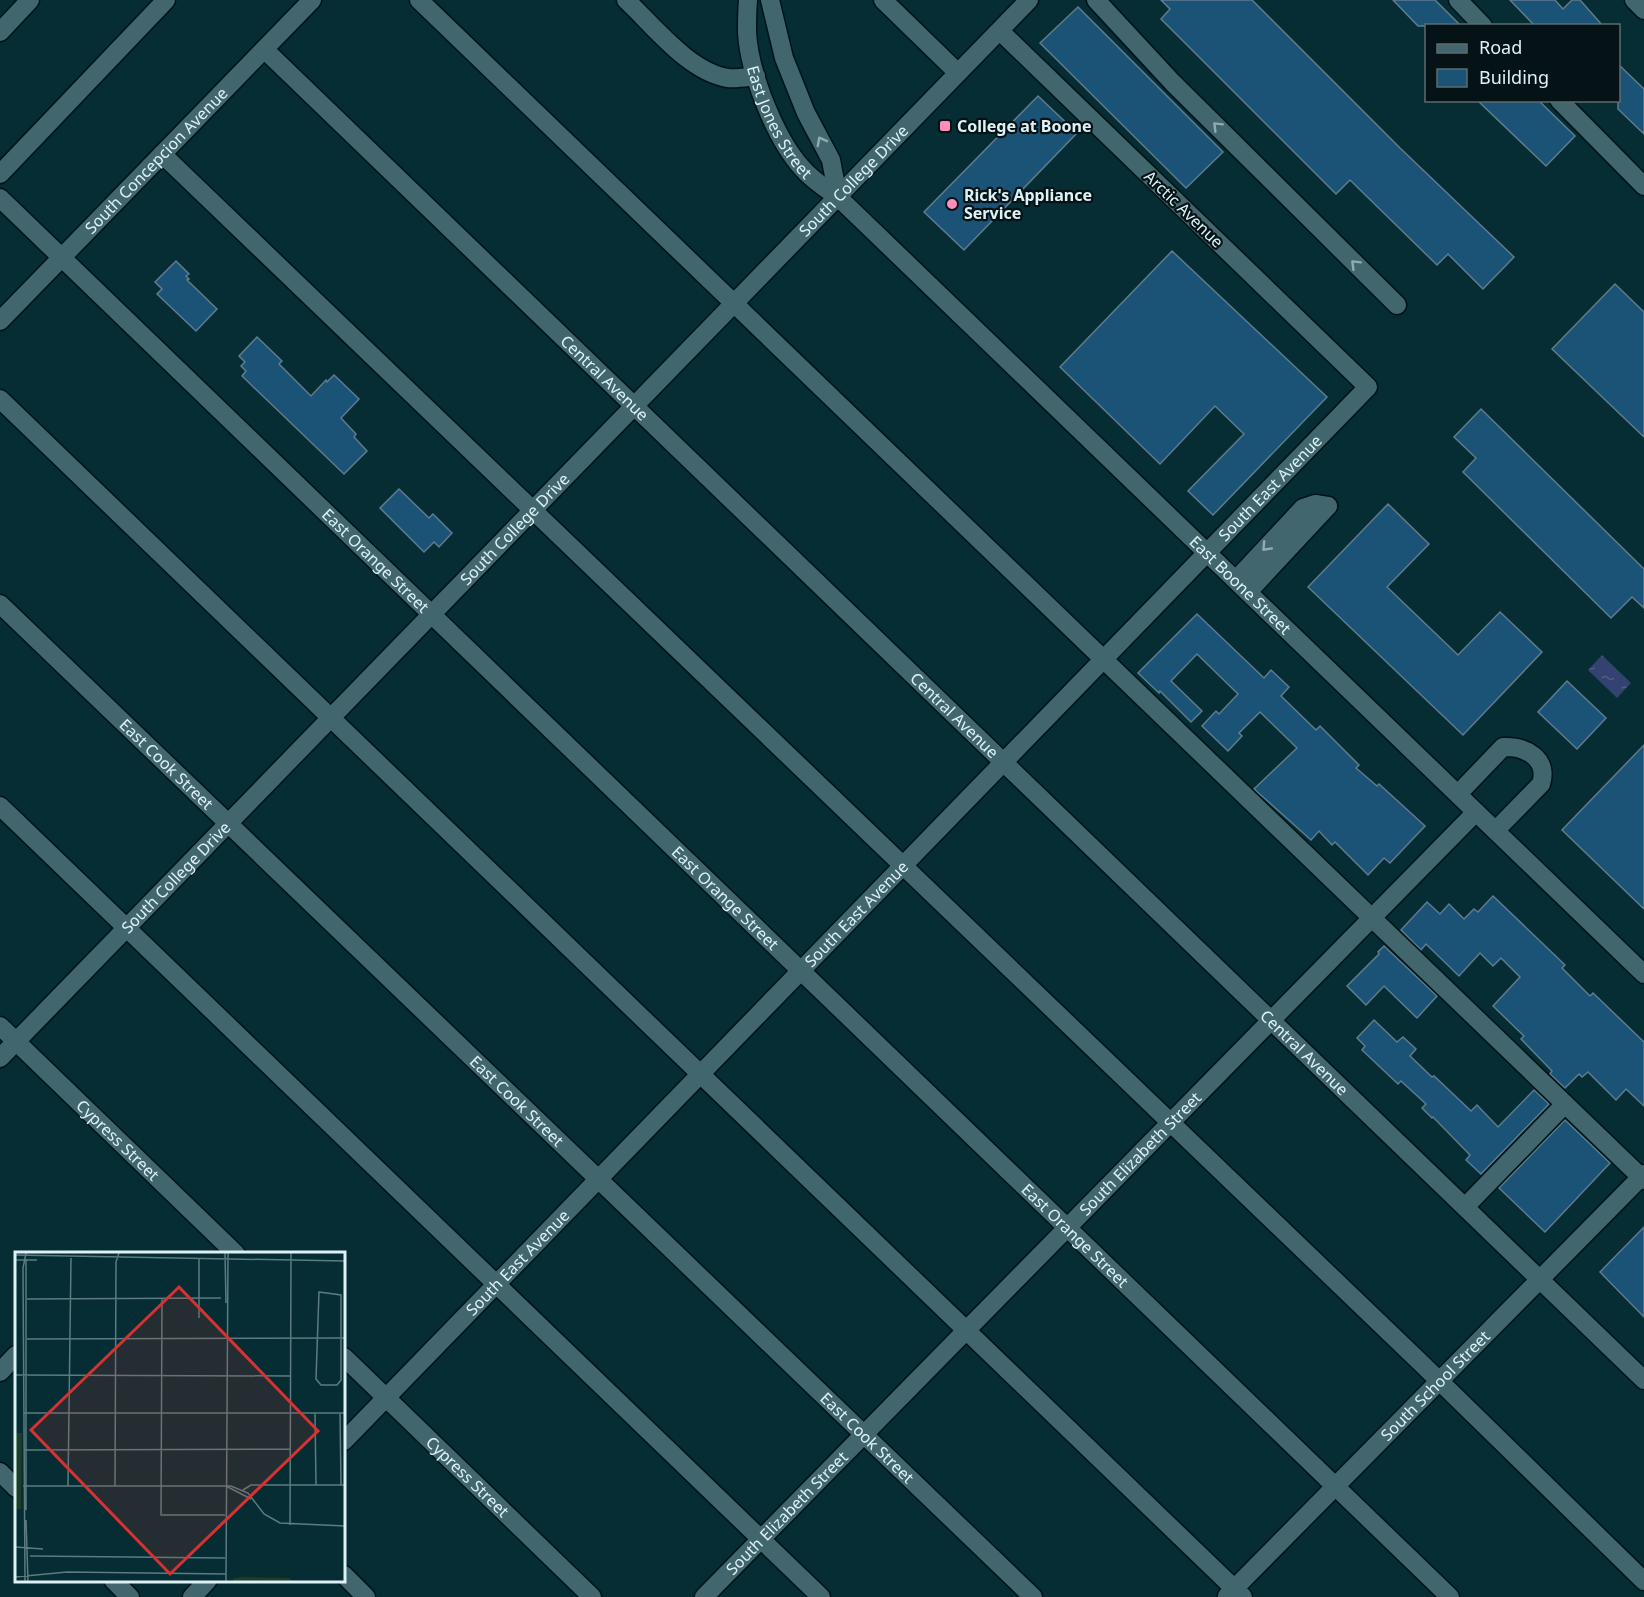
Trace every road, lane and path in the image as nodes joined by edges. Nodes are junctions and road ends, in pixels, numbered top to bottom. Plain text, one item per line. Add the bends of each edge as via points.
1 (30, 0) edge
2 (166, 0) edge
3 (312, 0) edge
4 (419, 0) edge
5 (627, 0) edge
6 (748, 0) edge
7 (770, 0) edge
8 (883, 0) edge
9 (1029, 0) edge
10 (1096, 0) edge
11 (1458, 0) edge
12 (1634, 0) edge
13 (1644, 10) edge
14 (1481, 24) edge
15 (1000, 31) junction
16 (0, 32) edge
17 (265, 50) junction
18 (958, 73) junction
19 (756, 76) junction
20 (1561, 102) edge
21 (162, 153) junction
22 (0, 174) edge
23 (1644, 186) edge
24 (838, 197) junction
25 (0, 198) edge
26 (62, 257) junction
27 (734, 304) junction
28 (1397, 305) dead end
29 (0, 321) edge
30 (1368, 387) joint
31 (0, 399) edge
32 (634, 406) junction
33 (533, 510) junction
34 (1293, 532) dead end
35 (1207, 552) junction
36 (1242, 586) junction
37 (0, 604) edge
38 (432, 614) junction
39 (1103, 659) junction
40 (331, 718) junction
41 (1003, 762) junction
42 (1458, 794) junction
43 (0, 806) edge
44 (1476, 812) junction
45 (228, 824) junction
46 (1496, 830) junction
47 (903, 866) junction
48 (1372, 918) junction
49 (127, 928) junction
50 (801, 970) junction
51 (1644, 974) edge
52 (1271, 1020) junction
53 (0, 1026) edge
54 (16, 1042) junction
55 (0, 1058) edge
56 (700, 1074) junction
57 (1565, 1104) junction
58 (1170, 1123) junction
59 (1643, 1177) edge
60 (598, 1179) junction
61 (1465, 1207) junction
62 (1067, 1227) junction
63 (234, 1252) edge
64 (1540, 1280) junction
65 (496, 1284) junction
66 (966, 1330) junction
67 (15, 1356) edge
68 (345, 1358) edge
69 (0, 1372) edge
70 (1644, 1380) edge
71 (1439, 1381) junction
72 (386, 1398) junction
73 (864, 1434) junction
74 (345, 1440) edge
75 (0, 1472) edge
76 (1335, 1486) junction
77 (15, 1487) edge
78 (761, 1539) junction
79 (345, 1576) edge
80 (1644, 1581) edge
81 (207, 1582) edge
82 (1234, 1594) edge
83 (192, 1597) edge
84 (366, 1597) edge
85 (592, 1597) edge
86 (704, 1597) edge
87 (821, 1597) edge
88 (1034, 1597) edge
89 (1450, 1597) edge

1 - 16 street
2 - 22 street
3 - 17 street, South Concepcion Avenue
4 - 27 street
5 - 19 street via 701,68 730,78
6 - 19 street, East Jones Street via 747,34
24 -> 7 street, East Jones Street via 831,160 806,113 784,58
8 - 18 street
9 - 15 street, South College Drive
28 -> 10 street via 1173,83
11 - 14 street
12 - 13 street
15 - 18 street, South College Drive
15 - 30 street, Arctic Avenue
17 - 21 street, South Concepcion Avenue
17 - 32 street, Central Avenue
18 - 24 street, South College Drive
19 - 24 street, East Jones Street via 776,128 791,153 816,182
20 - 23 street
21 - 26 street, South Concepcion Avenue
21 - 33 street
24 - 27 street, South College Drive
24 - 35 street, East Boone Street
25 - 26 street, East Orange Street
26 - 29 street, South Concepcion Avenue
26 - 38 street, East Orange Street
27 - 32 street, South College Drive
27 - 39 street
30 - 35 street, South East Avenue
31 - 40 street
32 - 33 street, South College Drive
32 - 41 street, Central Avenue
33 - 38 street, South College Drive
33 - 47 street
34 - 36 street
35 - 36 street, East Boone Street
35 - 39 street, South East Avenue
36 - 42 street, East Boone Street
37 - 45 street, East Cook Street
38 - 40 street, South College Drive
38 - 50 street, East Orange Street
39 - 41 street, South East Avenue
39 - 48 street
40 - 45 street, South College Drive
40 - 56 street
41 - 47 street, South East Avenue
41 - 52 street, Central Avenue
42 - 44 street, East Boone Street
42 - 46 street via 1503,747 1528,751 1541,763 1541,784
43 - 49 street
44 - 46 street, East Boone Street
44 - 48 street, South Elizabeth Street
45 - 49 street, South College Drive
45 - 60 street, East Cook Street
46 - 51 street, East Boone Street
47 - 50 street, South East Avenue
47 - 58 street
48 - 52 street, South Elizabeth Street
48 - 57 street
49 - 54 street, South College Drive
49 - 65 street
50 - 56 street, South East Avenue
50 - 62 street, East Orange Street
52 - 58 street, South Elizabeth Street
52 - 61 street, Central Avenue
53 - 54 street, Cypress Street
54 - 55 street, South College Drive
54 - 63 street, Cypress Street
56 - 60 street, South East Avenue
56 - 66 street
57 - 59 street
57 - 61 street
58 - 62 street, South Elizabeth Street
58 - 71 street
59 - 64 street, South School Street
60 - 65 street, South East Avenue
60 - 73 street, East Cook Street
61 - 64 street, Central Avenue
62 - 66 street, South Elizabeth Street
62 - 76 street, East Orange Street
64 - 70 street, Central Avenue
64 - 71 street, South School Street
65 - 72 street, South East Avenue
65 - 78 street
66 - 73 street, South Elizabeth Street
66 - 82 street
67 - 69 street
68 - 72 street, Cypress Street
71 - 76 street, South School Street
71 - 80 street
72 - 74 street, South East Avenue
72 - 85 street, Cypress Street
73 - 78 street, South Elizabeth Street
73 - 88 street, East Cook Street
75 - 77 street
76 - 82 street, South School Street
76 - 89 street, East Orange Street
78 - 86 street, South Elizabeth Street
78 - 87 street
79 - 84 street
81 - 83 street

